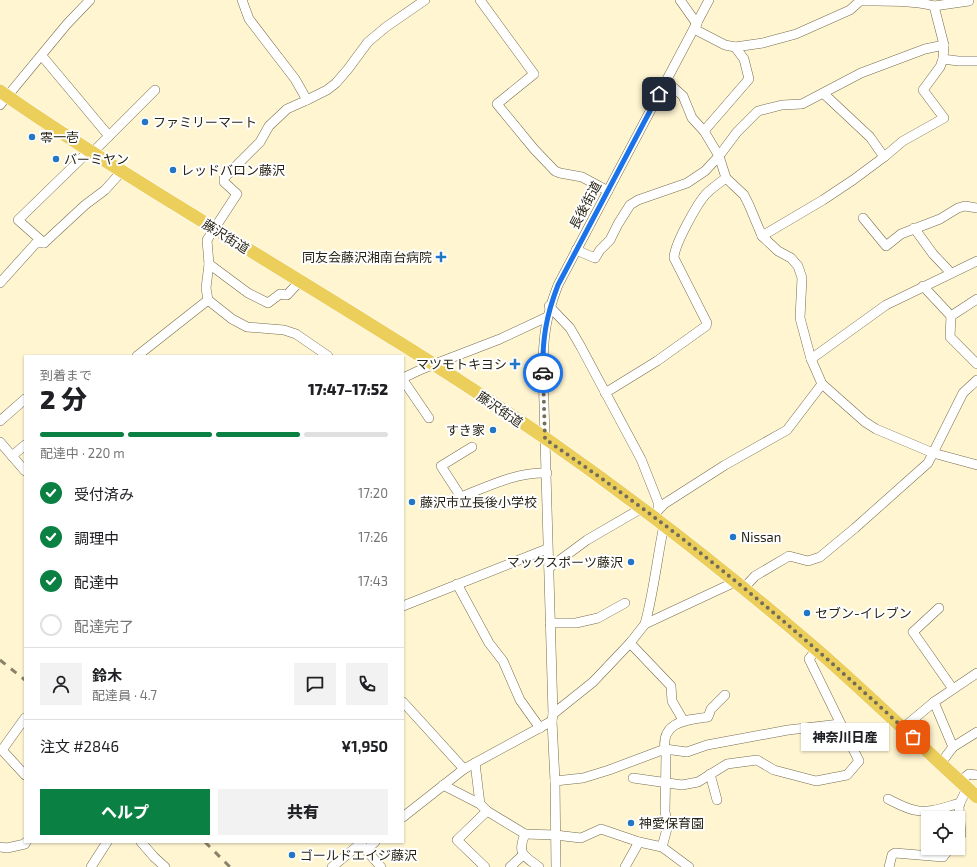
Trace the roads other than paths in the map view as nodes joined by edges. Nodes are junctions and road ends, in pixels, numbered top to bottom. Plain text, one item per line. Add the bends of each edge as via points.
1 (90, 0) edge
2 (242, 0) edge
3 (425, 0) edge
4 (480, 0) edge
5 (680, 0) edge
6 (709, 0) edge
7 (860, 0) edge
8 (965, 1) edge
9 (934, 6) junction
10 (695, 27) junction
11 (944, 45) junction
12 (735, 47) junction
13 (42, 56) junction
14 (943, 59) junction
15 (977, 61) edge
16 (666, 80) junction
17 (155, 90) dead end
18 (823, 93) junction
19 (3, 97) edge
20 (307, 100) junction
21 (704, 132) junction
22 (109, 136) junction
23 (91, 152) junction
24 (719, 156) junction
25 (884, 157) junction
26 (122, 171) junction
27 (726, 178) junction
28 (608, 191) junction
29 (977, 208) edge
30 (863, 218) dead end
31 (214, 228) junction
32 (914, 228) junction
33 (762, 236) junction
34 (44, 243) junction
35 (576, 250) junction
36 (977, 261) edge
37 (209, 264) junction
38 (951, 273) junction
39 (300, 281) junction
40 (0, 283) edge
41 (923, 286) junction
42 (977, 299) edge
43 (208, 300) junction
44 (549, 306) junction
45 (951, 316) junction
46 (547, 317) junction
47 (138, 355) edge
48 (327, 355) edge
49 (811, 359) junction
50 (977, 364) edge
51 (434, 365) junction
52 (404, 379) edge
53 (404, 380) edge
54 (977, 380) edge
55 (822, 384) junction
56 (605, 393) junction
57 (24, 400) edge
58 (429, 418) dead end
59 (0, 421) edge
60 (545, 439) junction
61 (0, 442) edge
62 (24, 446) edge
63 (472, 447) dead end
64 (933, 453) junction
65 (12, 456) junction
66 (977, 465) edge
67 (24, 470) edge
68 (547, 473) junction
69 (642, 508) junction
70 (656, 513) junction
71 (664, 525) junction
72 (548, 549) junction
73 (549, 568) junction
74 (457, 584) junction
75 (740, 585) junction
76 (625, 603) dead end
77 (404, 606) edge
78 (939, 608) dead end
79 (550, 623) junction
80 (645, 624) junction
81 (630, 643) junction
82 (816, 650) junction
83 (977, 673) edge
84 (953, 689) junction
85 (725, 695) dead end
86 (934, 702) junction
87 (404, 703) edge
88 (553, 717) junction
89 (24, 719) edge
90 (683, 720) junction
91 (840, 724) junction
92 (540, 728) junction
93 (903, 728) junction
94 (977, 732) edge
95 (953, 747) junction
96 (665, 749) junction
97 (475, 763) junction
98 (941, 763) junction
99 (464, 769) junction
100 (24, 774) edge
101 (710, 774) junction
102 (977, 775) edge
103 (633, 778) dead end
104 (555, 781) junction
105 (666, 782) junction
106 (963, 784) junction
107 (443, 785) junction
108 (977, 797) edge
109 (888, 799) dead end
110 (717, 800) dead end
111 (960, 802) junction
112 (483, 807) junction
113 (960, 811) edge
114 (404, 816) edge
115 (525, 834) junction
116 (555, 835) junction
117 (639, 842) junction
118 (25, 843) edge
119 (106, 843) edge
120 (142, 843) edge
121 (361, 845) edge
122 (0, 847) edge
123 (662, 847) junction
124 (523, 855) junction
125 (945, 855) edge
126 (91, 867) edge
127 (165, 867) edge
128 (332, 867) edge
129 (381, 867) edge
130 (485, 867) edge
131 (510, 867) edge
132 (539, 867) edge
133 (556, 867) edge
134 (625, 867) edge
135 (689, 867) edge
136 (889, 867) edge

1 - 13 street
2 - 20 street via 249,19 295,79
3 - 20 street via 368,42 336,83
4 - 28 street via 534,74 497,104 555,170 582,177
5 - 10 street
6 - 10 street, 長後街道
7 - 9 street via 911,0
7 - 12 street via 850,10 796,34
8 - 9 street
9 - 11 street
10 - 12 street via 725,45
10 - 16 street, 長後街道
11 - 14 street
11 - 18 street via 925,49 862,73
12 - 21 street via 744,59 749,79
13 - 19 street
13 - 22 street
14 - 15 street
14 - 25 street via 923,90 944,118 903,140
16 - 21 street via 683,96 692,118
16 - 28 street, 長後街道
17 - 22 street
18 - 24 street via 802,104 782,105 758,111 736,132
18 - 25 street via 870,137
19 - 23 highway, 藤沢街道
20 - 31 street via 287,109 269,126 260,142 224,178 224,182 237,194
21 - 24 street
22 - 23 street
23 - 26 highway, 藤沢街道
23 - 34 street via 18,220
24 - 27 street
24 - 35 street via 705,171 687,183 630,205 610,240 595,258
25 - 33 street via 823,200
26 - 31 highway, 藤沢街道
26 - 34 street via 105,190
27 - 33 street via 744,195
27 - 56 street via 705,195 681,237 674,255 707,323 706,326 657,361
28 - 35 street, 長後街道
29 - 32 street via 958,208 940,219
30 - 32 street via 886,246
31 - 37 street via 207,240
31 - 39 highway, 藤沢街道
32 - 38 street
33 - 49 street via 798,266 802,278 800,318
34 - 40 street via 36,243
35 - 44 street, 長後街道
36 - 38 street
37 - 39 street via 248,293 268,302 280,294 287,295
37 - 43 street via 206,288
38 - 41 street
39 - 51 highway, 藤沢街道
41 - 45 street
41 - 49 street via 886,305
42 - 45 street
43 - 47 street
43 - 48 street via 247,327 284,330 296,334
44 - 46 street, 長後街道
44 - 56 street via 570,328
45 - 50 street via 950,337
46 - 51 street
46 - 60 street, 長後街道 via 543,348
49 - 55 street
51 - 52 street
51 - 60 highway, 藤沢街道
53 - 58 street
54 - 64 street via 963,393
55 - 64 street via 876,429
55 - 70 street via 787,430 725,465 664,504
56 - 70 street via 641,459 658,502
57 - 59 street
60 - 68 street, 長後街道
60 - 69 highway, 藤沢街道
61 - 65 street
62 - 65 street
63 - 68 street via 441,466 461,497 506,479
64 - 66 street
64 - 75 street via 928,463 820,557 808,561 789,556
65 - 67 street
68 - 72 street, 長後街道
69 - 70 highway, 藤沢街道
69 - 73 street via 587,540
70 - 71 highway, 藤沢街道
71 - 75 highway, 藤沢街道
71 - 80 street
72 - 73 street, 長後街道
72 - 74 street
73 - 79 street, 長後街道
74 - 77 street
74 - 92 street via 489,643 503,661 520,700
75 - 80 street
75 - 82 highway, 藤沢街道
76 - 79 street via 598,618
78 - 84 street via 913,632
79 - 88 street, 長後街道
80 - 81 street
81 - 88 street via 593,682
81 - 90 street via 671,686 672,701
82 - 91 street via 809,659
82 - 93 highway, 藤沢街道
83 - 84 street
84 - 86 street
85 - 90 street via 711,709 708,717
86 - 93 street
86 - 95 street
87 - 99 street
88 - 92 street
88 - 104 street, 長後街道
89 - 100 street via 2,750
90 - 96 street via 665,735
91 - 96 street via 715,743 687,752
91 - 101 street via 858,761 848,774 816,781 774,770 758,760 727,764
92 - 97 street
93 - 98 highway, 藤沢街道
94 - 95 street
95 - 98 street
96 - 104 street via 583,778
96 - 105 street
97 - 99 street
97 - 112 street
98 - 106 highway, 藤沢街道
99 - 107 street
101 - 105 street via 698,782 682,785
101 - 110 street
102 - 106 street via 969,774
103 - 105 street
104 - 116 street, 長後街道
105 - 123 street via 665,812 668,825
106 - 108 highway, 藤沢街道
106 - 111 street
107 - 112 street
107 - 114 street
109 - 111 street via 922,812
111 - 113 street
112 - 115 street
112 - 130 street via 457,840
115 - 116 street
115 - 124 street via 520,845
116 - 117 street via 581,838 601,829
116 - 133 street, 長後街道
117 - 123 street
117 - 134 street
118 - 122 street via 7,848
119 - 126 street
120 - 127 street
121 - 128 street
121 - 129 street
123 - 135 street
124 - 131 street
124 - 132 street
125 - 136 street via 943,857 895,853

